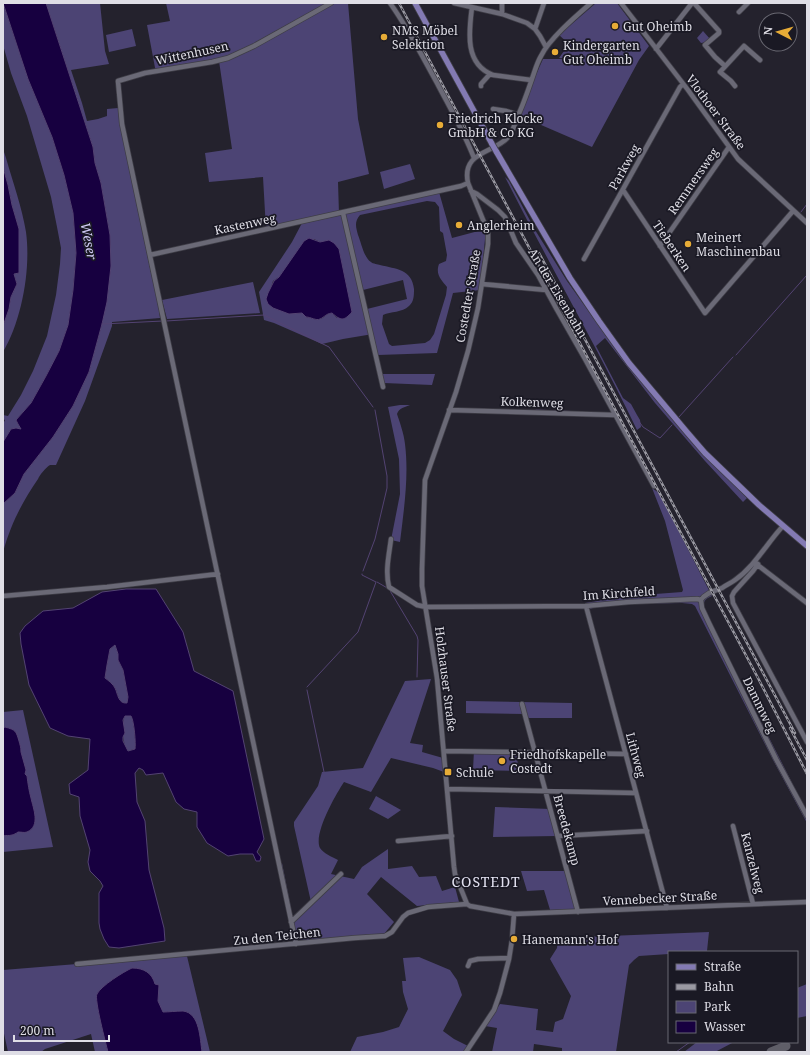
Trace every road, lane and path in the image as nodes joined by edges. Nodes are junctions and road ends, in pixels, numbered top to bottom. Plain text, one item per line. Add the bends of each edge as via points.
1 (331, 3) edge
2 (390, 3) edge
3 (415, 3) edge
4 (454, 3) edge
5 (502, 3) edge
6 (544, 3) edge
7 (591, 3) edge
8 (621, 3) edge
9 (693, 3) edge
10 (748, 3) edge
11 (472, 7) junction
12 (740, 12) dead end
13 (502, 14) junction
14 (535, 29) junction
15 (546, 47) junction
16 (656, 49) junction
17 (760, 60) dead end
18 (725, 66) junction
19 (490, 74) junction
20 (531, 80) junction
21 (682, 84) junction
22 (481, 86) dead end
23 (734, 86) dead end
24 (493, 109) dead end
25 (519, 115) junction
26 (729, 147) junction
27 (474, 158) junction
28 (468, 183) junction
29 (623, 190) junction
30 (471, 191) junction
31 (793, 211) junction
32 (343, 213) junction
33 (807, 223) edge
34 (660, 246) junction
35 (150, 255) junction
36 (584, 259) dead end
37 (482, 284) junction
38 (546, 290) junction
39 (384, 387) dead end
40 (449, 410) junction
41 (615, 415) junction
42 (654, 486) dead end
43 (783, 526) junction
44 (391, 539) dead end
45 (807, 546) edge
46 (756, 563) junction
47 (218, 574) junction
48 (3, 596) edge
49 (701, 600) junction
50 (807, 603) edge
51 (586, 606) junction
52 (426, 607) junction
53 (522, 704) dead end
54 (807, 742) edge
55 (444, 751) junction
56 (536, 752) junction
57 (626, 754) junction
58 (448, 789) junction
59 (546, 791) junction
60 (636, 794) junction
61 (807, 816) edge
62 (733, 826) dead end
63 (647, 831) junction
64 (452, 836) junction
65 (558, 836) junction
66 (398, 841) dead end
67 (341, 874) dead end
68 (807, 902) edge
69 (467, 904) junction
70 (753, 904) junction
71 (667, 908) junction
72 (578, 912) junction
73 (514, 914) junction
74 (291, 922) junction
75 (296, 944) junction
76 (509, 958) junction
77 (77, 964) dead end
78 (468, 966) dead end
79 (466, 1052) edge

1 - 35 street, Wittenhusen via 228,58 146,73 118,81 122,124
2 - 27 street via 465,135
3 - 43 main road, bridge via 496,151 575,286 606,332 629,363 706,453
4 - 11 street
5 - 13 street
6 - 14 street
7 - 15 street
8 - 16 street, Vlothoer Straße
9 - 16 street
9 - 18 street via 719,30 705,46
10 - 12 street
11 - 13 street
11 - 19 street via 470,46 475,60
13 - 14 street via 527,23
14 - 15 street
15 - 20 street
16 - 21 street, Vlothoer Straße
17 - 18 street via 744,46
18 - 23 street via 720,72
19 - 20 street
19 - 22 street
20 - 25 street
21 - 26 street, Vlothoer Straße
21 - 29 street, Parkweg
24 - 25 street
25 - 27 street via 506,140
26 - 31 street, Vlothoer Straße
26 - 34 street, Remmersweg
27 - 28 street, Costedter Straße via 468,170
28 - 30 street, Costedter Straße
28 - 32 street, Kastenweg
29 - 34 street, Tieberken
29 - 36 street, Parkweg
30 - 37 street, Costedter Straße via 488,232
30 - 38 street, An der Eisenbahn via 505,217 516,243
31 - 33 street, Vlothoer Straße
31 - 34 street, Tieberken via 705,313
32 - 35 street, Kastenweg
32 - 39 street
35 - 47 street
37 - 38 street
37 - 40 street, Costedter Straße via 468,351
38 - 41 street, An der Eisenbahn
40 - 41 street, Kolkenweg
40 - 52 street, Holzhauser Straße via 425,480 422,586
41 - 42 street
43 - 45 main road
43 - 46 street
44 - 52 street via 387,572 389,587 417,605
46 - 49 street via 736,579
46 - 50 street
46 - 54 street via 753,571 734,592 733,603
47 - 48 street
47 - 74 street
49 - 51 street, Im Kirchfeld
49 - 61 street, Dammweg via 709,623
51 - 52 street, Im Kirchfeld
51 - 57 street, Lithweg
52 - 55 street, Holzhauser Straße via 436,669
53 - 56 street, Breedekamp
55 - 56 street
55 - 58 street, Holzhauser Straße
56 - 57 street
56 - 59 street, Breedekamp
57 - 60 street, Lithweg
58 - 59 street
58 - 64 street, Holzhauser Straße
59 - 60 street
59 - 65 street, Breedekamp
60 - 63 street, Lithweg
62 - 70 street, Kanzelweg
63 - 65 street
63 - 71 street, Lithweg
64 - 66 street
64 - 69 street, Holzhauser Straße via 455,874
65 - 72 street, Breedekamp
67 - 74 street
68 - 70 street, Vennebecker Straße
69 - 73 street
69 - 75 street, Zu den Teichen via 428,907 408,913 402,917 392,932 385,936
70 - 71 street, Vennebecker Straße
71 - 72 street, Vennebecker Straße
72 - 73 street, Vennebecker Straße
73 - 76 street
74 - 75 street
75 - 77 street, Zu den Teichen
76 - 78 street via 478,959 470,961
76 - 79 street via 494,1010

